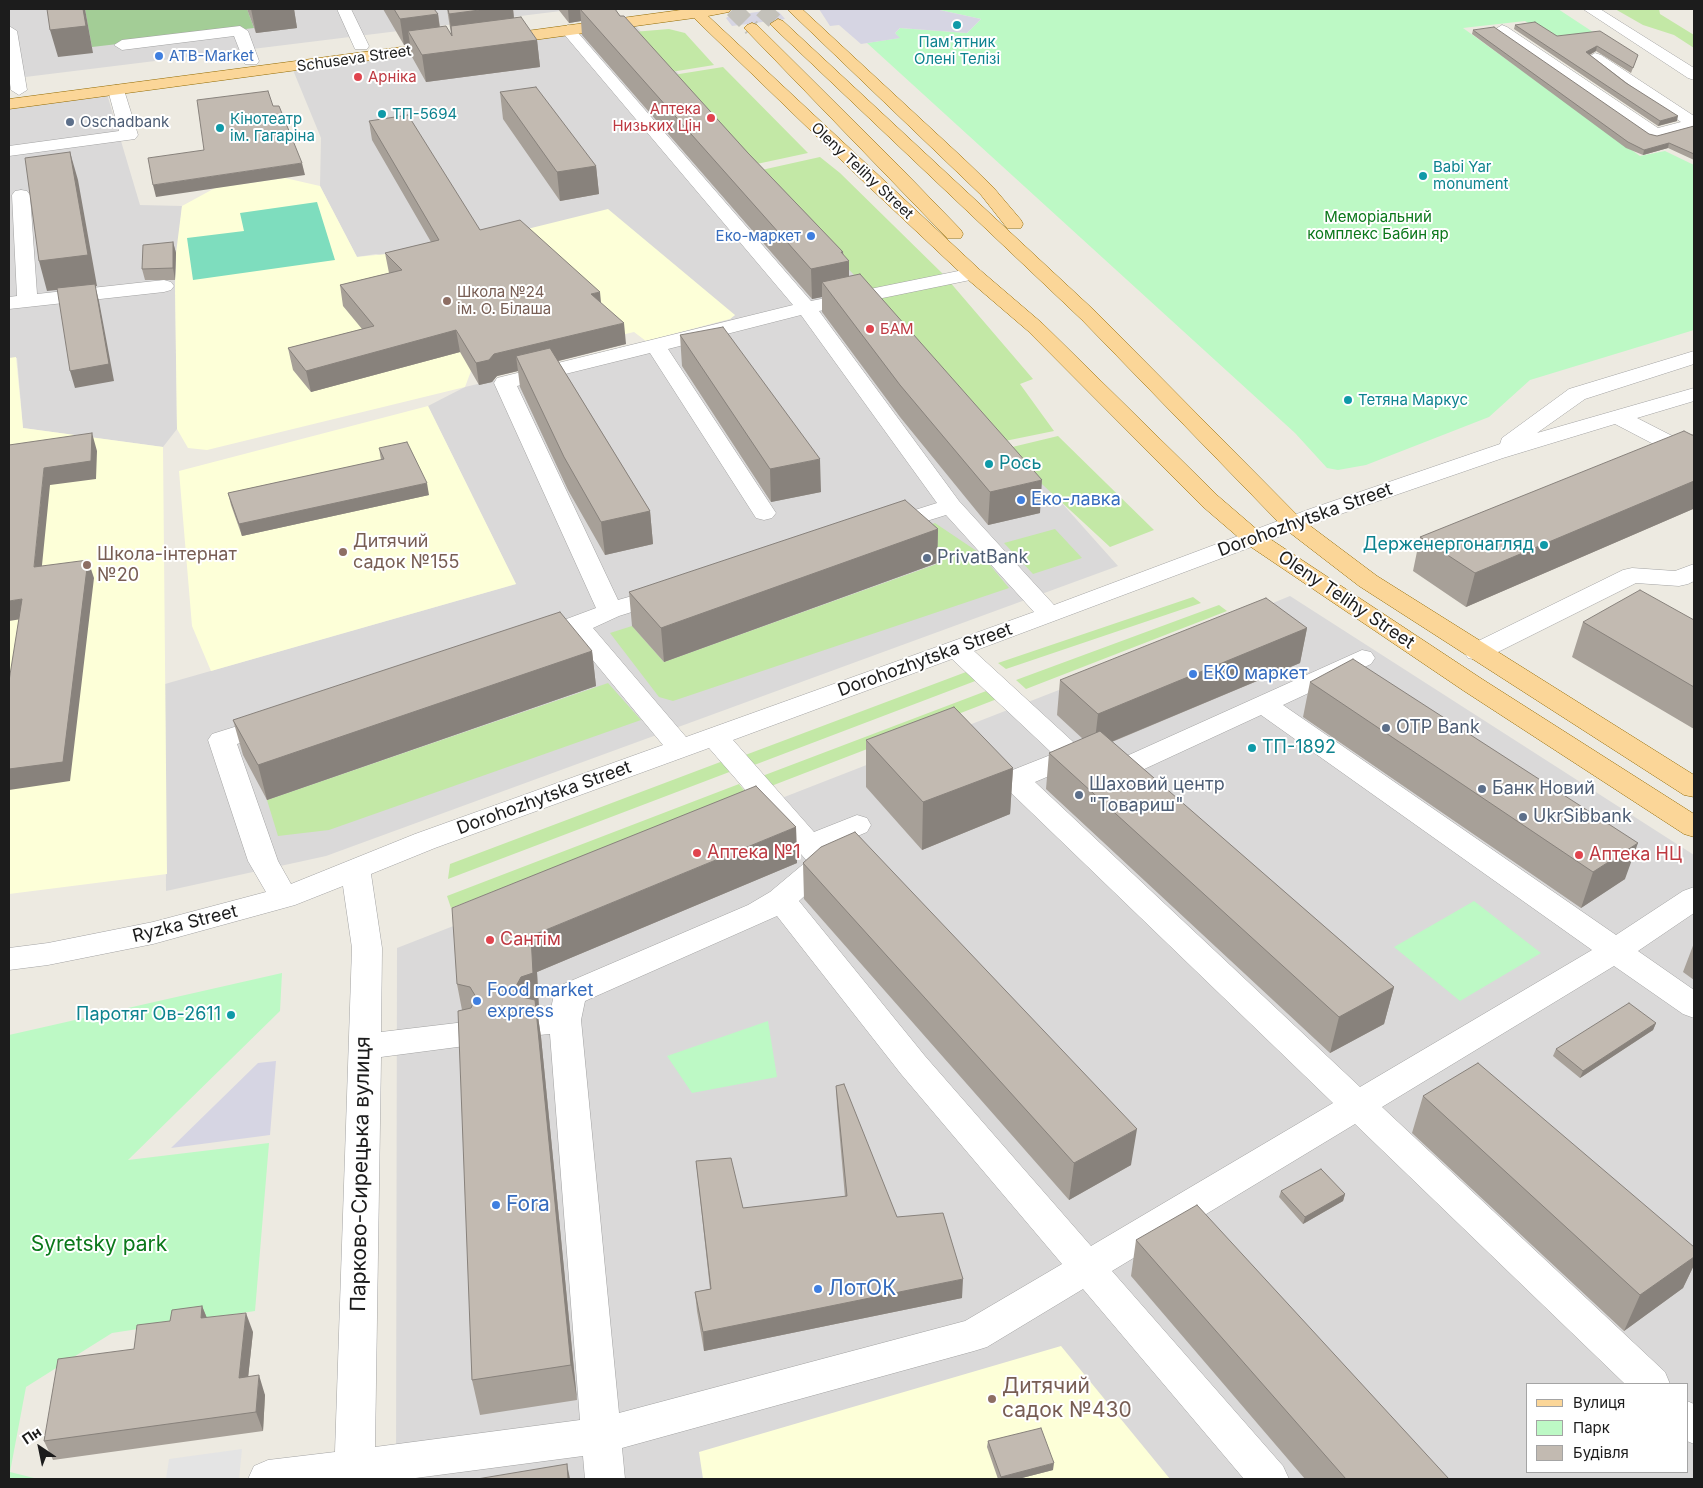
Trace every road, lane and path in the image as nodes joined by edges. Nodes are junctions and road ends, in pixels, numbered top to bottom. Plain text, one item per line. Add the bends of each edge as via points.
1 (344, 9) edge
2 (656, 9) edge
3 (724, 9) edge
4 (794, 9) tunnel mouth
5 (1590, 9) edge
6 (697, 11) edge
7 (778, 24) tunnel mouth
8 (752, 28) tunnel mouth
9 (9, 30) edge
10 (568, 30) junction
11 (1502, 30) edge
12 (122, 45) dead end
13 (361, 46) junction
14 (11, 58) edge
15 (1595, 58) edge
16 (250, 61) junction
17 (1694, 75) edge
18 (14, 90) edge
19 (116, 90) junction
20 (9, 104) edge
21 (1694, 124) edge
22 (9, 151) edge
23 (21, 195) dead end
24 (973, 274) junction
25 (164, 286) edge
26 (18, 302) edge
27 (806, 308) junction
28 (1089, 316) junction
29 (1035, 327) junction
30 (655, 345) junction
31 (1694, 356) edge
32 (1694, 394) edge
33 (1620, 418) junction
34 (1495, 454) junction
35 (1694, 456) edge
36 (951, 506) junction
37 (764, 513) dead end
38 (1292, 524) junction
39 (871, 531) edge
40 (1253, 538) junction
41 (1694, 571) edge
42 (686, 587) edge
43 (610, 611) junction
44 (1050, 615) junction
45 (577, 625) junction
46 (514, 646) edge
47 (956, 649) junction
48 (1477, 652) junction
49 (1362, 658) dead end
50 (1264, 704) junction
51 (298, 716) edge
52 (712, 736) junction
53 (681, 748) junction
54 (1130, 766) edge
55 (1694, 788) edge
56 (857, 825) dead end
57 (1694, 827) edge
58 (810, 845) junction
59 (356, 870) junction
60 (284, 898) junction
61 (1694, 898) edge
62 (781, 900) junction
63 (1614, 950) junction
64 (9, 959) edge
65 (1694, 1006) edge
66 (465, 1034) edge
67 (363, 1047) junction
68 (1359, 1104) junction
69 (1088, 1267) junction
70 (1650, 1383) edge
71 (600, 1436) junction
72 (354, 1474) edge
73 (268, 1479) edge
74 (605, 1479) edge
75 (1269, 1479) edge

1 - 13 street
2 - 10 main road via 485,36
3 - 6 main road
4 - 28 main road, Oleny Telihy Street via 987,191
5 - 17 street
6 - 10 main road
6 - 24 main road, Oleny Telihy Street via 708,25
7 - 28 main road, Oleny Telihy Street
8 - 29 main road, Oleny Telihy Street via 988,270
9 - 14 street
10 - 27 street
11 - 21 street via 1655,134
12 - 16 street via 240,31
13 - 16 main road, Schuseva Street
13 - 19 main road, Schuseva Street via 460,39
14 - 18 street
15 - 21 street
16 - 18 main road, Schuseva Street
19 - 20 main road, Schuseva Street
19 - 22 street via 129,135
23 - 26 street
24 - 27 street
24 - 29 main road, Oleny Telihy Street
25 - 26 street
27 - 30 street
27 - 36 street
28 - 38 main road, Oleny Telihy Street
29 - 40 main road, Oleny Telihy Street via 1210,500
30 - 37 street
30 - 43 street via 505,383
31 - 34 street, Dorohozhytska Street via 1578,394
32 - 33 street, Dorohozhytska Street
33 - 34 street, Dorohozhytska Street
33 - 35 street
34 - 38 street, Dorohozhytska Street
36 - 39 street
36 - 44 street
38 - 40 street, Dorohozhytska Street
38 - 48 main road, Oleny Telihy Street via 1362,577
40 - 44 street, Dorohozhytska Street
40 - 57 main road, Oleny Telihy Street
41 - 48 street via 1679,579 1632,575
42 - 43 street
43 - 45 street
44 - 47 street, Dorohozhytska Street
45 - 46 street
45 - 53 street
47 - 52 street, Dorohozhytska Street
47 - 68 street via 1072,756 1015,780
48 - 55 main road, Oleny Telihy Street
49 - 50 street
50 - 54 street
50 - 63 street
51 - 60 street via 222,740 263,861
52 - 53 street, Dorohozhytska Street
52 - 58 street
53 - 59 street, Dorohozhytska Street via 424,841
56 - 58 street
58 - 62 street via 824,862
59 - 60 street, Ryzka Street
59 - 67 street, Парково-Сирецька вулиця via 367,948
60 - 64 street, Ryzka Street via 153,933
61 - 63 street
62 - 69 street via 913,1064
62 - 71 street via 759,913 570,994 552,1022
63 - 65 street
63 - 68 street
66 - 67 street
67 - 72 street, Парково-Сирецька вулиця
68 - 69 street
68 - 70 street
69 - 71 street via 974,1335
69 - 75 street
71 - 72 street
71 - 74 street
72 - 73 street

